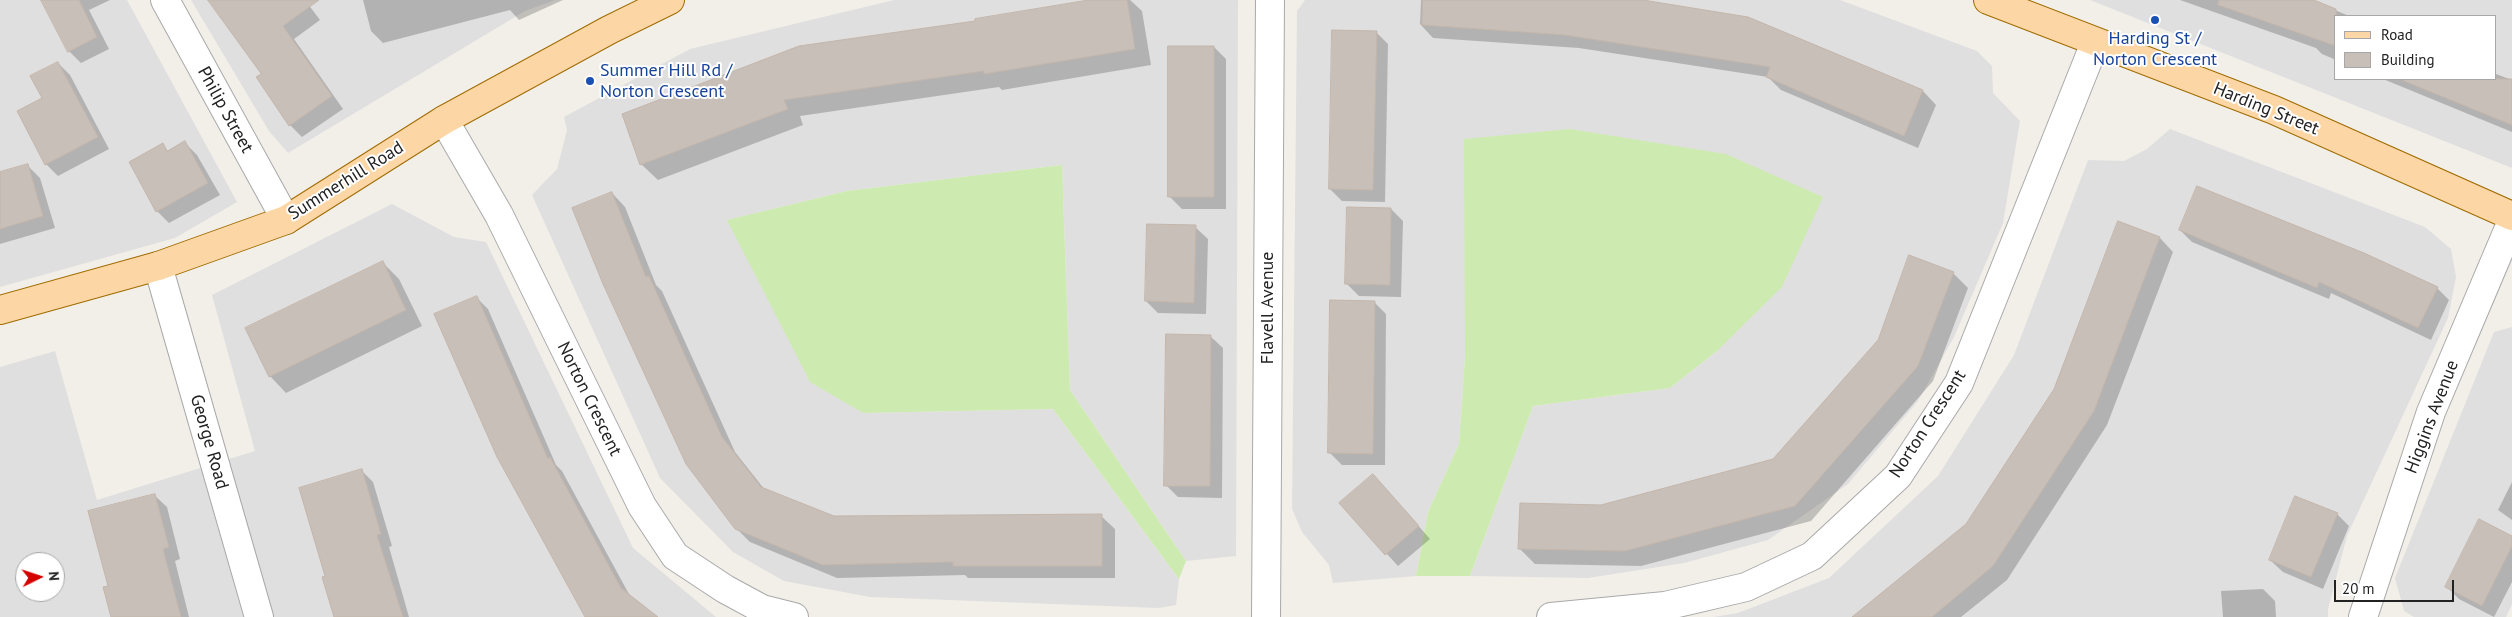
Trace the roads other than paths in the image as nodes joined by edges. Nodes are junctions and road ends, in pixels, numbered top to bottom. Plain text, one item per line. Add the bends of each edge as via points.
1 (165, 0) edge
2 (670, 0) edge
3 (1270, 0) edge
4 (1988, 0) edge
5 (2095, 43) junction
6 (444, 120) junction
7 (2512, 216) edge
8 (286, 220) junction
9 (2512, 222) edge
10 (158, 266) junction
11 (0, 310) edge
12 (260, 617) edge
13 (794, 617) edge
14 (1266, 617) edge
15 (1551, 617) edge
16 (2362, 617) edge

1 - 8 street, Philip Street
2 - 6 main road, Summerhill Road
3 - 14 street, Flavell Avenue
4 - 5 main road, Harding Street
5 - 7 main road, Harding Street via 2274,110
5 - 15 street, Norton Crescent via 1960,384 1898,476 1812,556 1746,587 1665,606
6 - 8 main road, Summerhill Road
6 - 13 street, Norton Crescent via 499,215 642,506 675,556 725,590 762,609
8 - 10 main road, Summerhill Road
9 - 16 street, Higgins Avenue via 2431,412
10 - 11 main road, Summerhill Road
10 - 12 street, George Road

